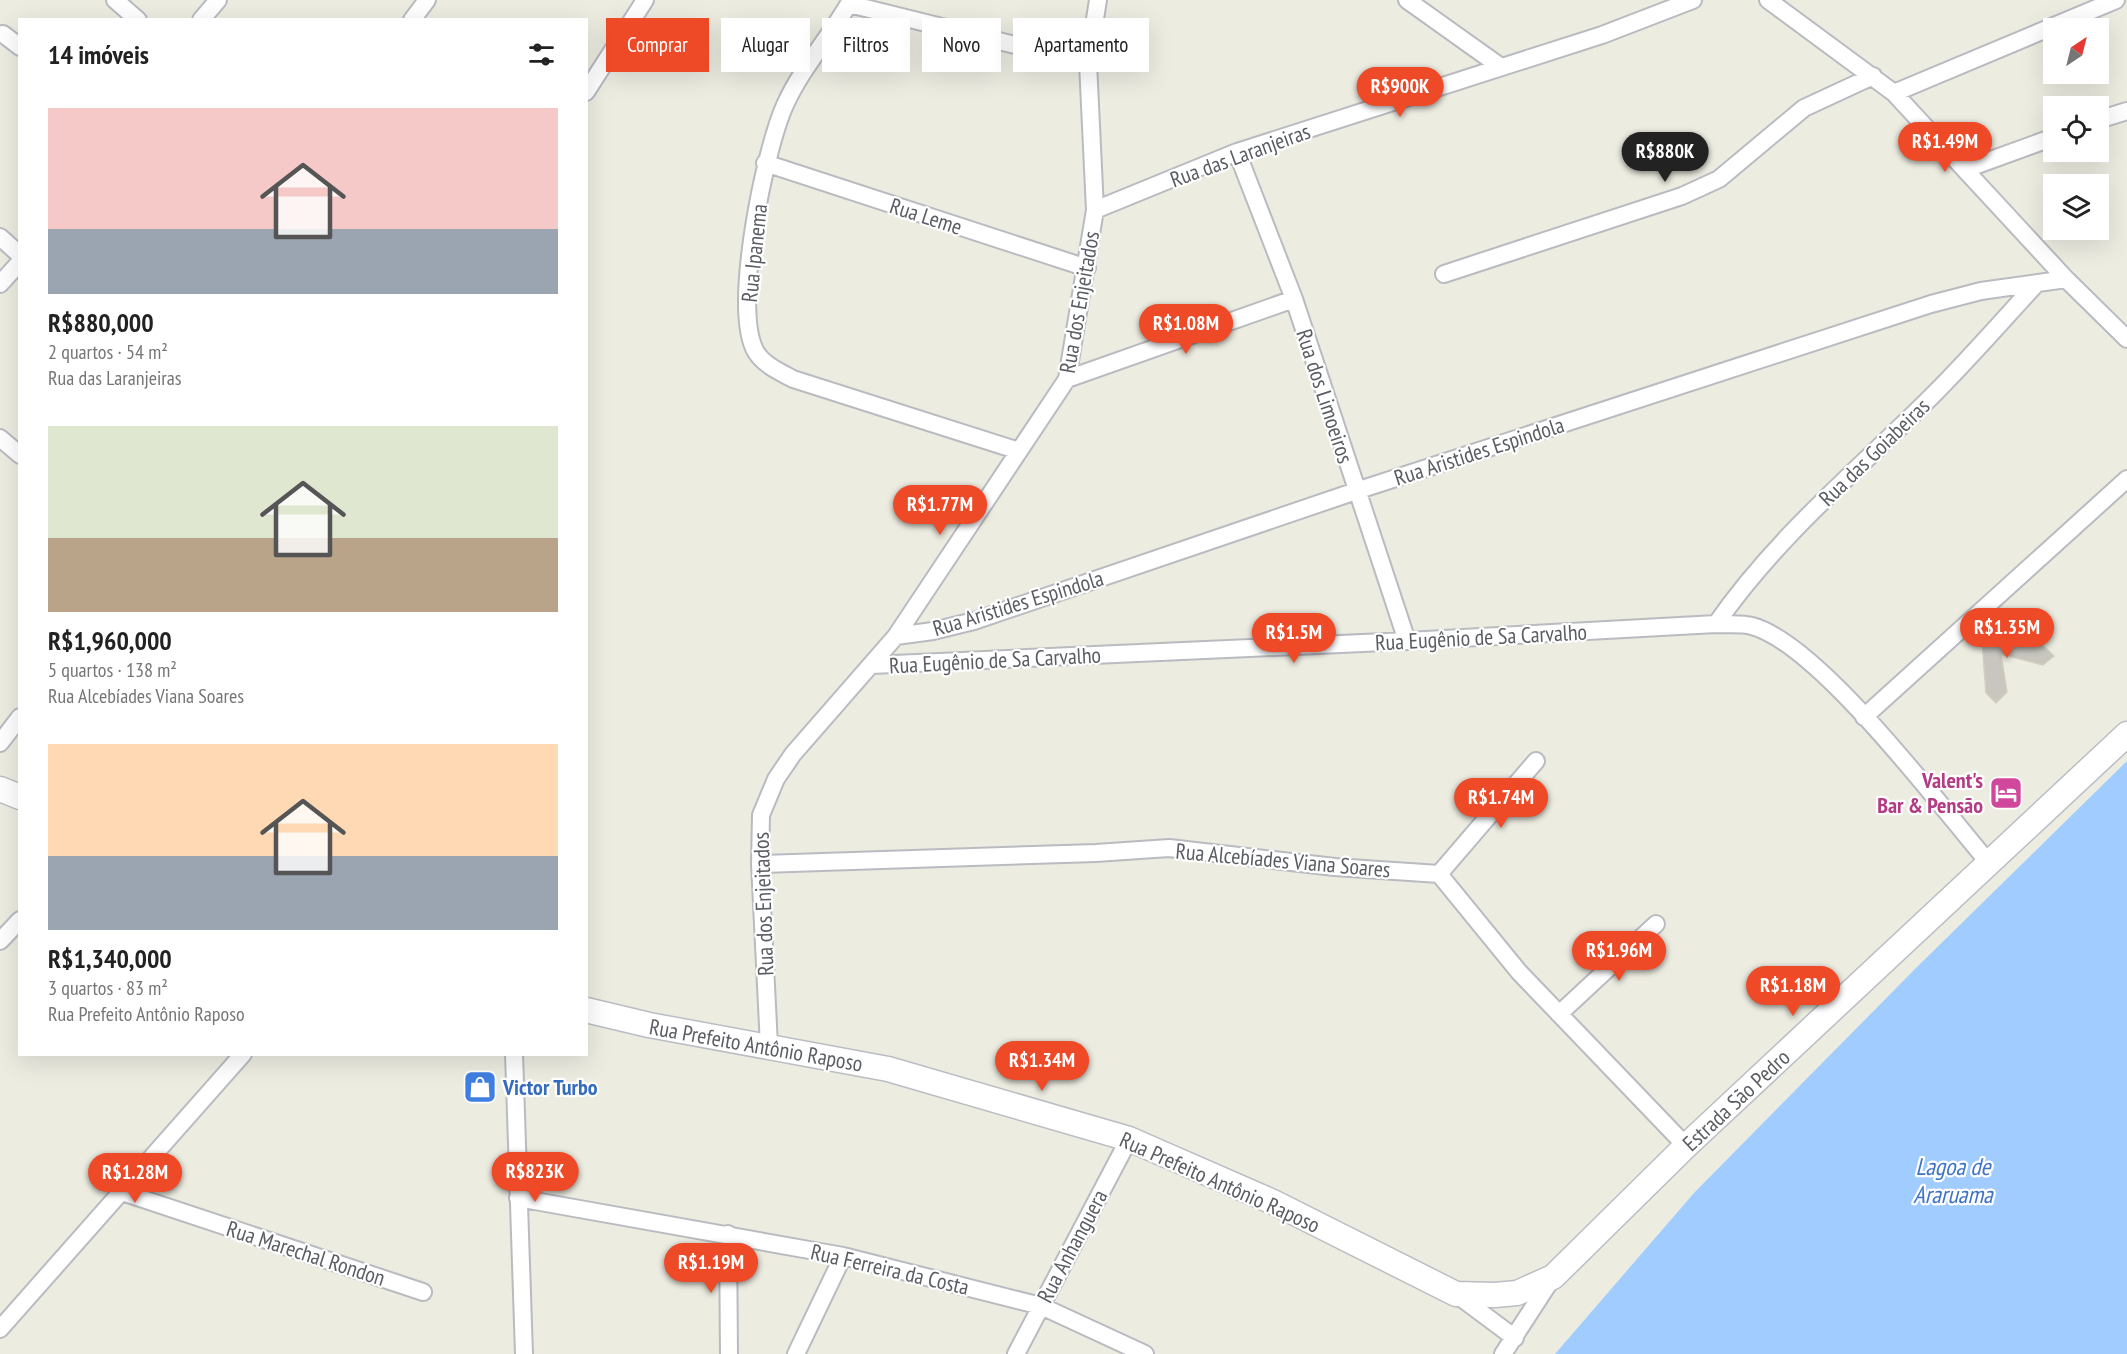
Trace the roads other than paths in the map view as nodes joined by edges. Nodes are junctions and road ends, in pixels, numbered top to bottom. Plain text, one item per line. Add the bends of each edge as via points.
1 (114, 0) edge
2 (218, 0) edge
3 (427, 0) edge
4 (645, 0) edge
5 (1098, 0) edge
6 (1407, 0) edge
7 (1693, 0) edge
8 (1768, 0) edge
9 (2116, 0) edge
10 (850, 2) edge
11 (136, 18) edge
12 (203, 18) edge
13 (414, 18) edge
14 (1095, 18) edge
15 (3, 34) dead end
16 (1013, 44) edge
17 (18, 45) edge
18 (1501, 67) junction
19 (1088, 72) edge
20 (1873, 76) junction
21 (588, 89) edge
22 (1894, 93) junction
23 (2127, 111) edge
24 (2109, 117) edge
25 (2043, 141) edge
26 (1237, 152) junction
27 (765, 163) junction
28 (1966, 169) junction
29 (1095, 210) junction
30 (0, 237) edge
31 (18, 253) edge
32 (18, 264) edge
33 (1087, 268) junction
34 (1444, 274) dead end
35 (2066, 279) junction
36 (2037, 283) junction
37 (0, 284) edge
38 (1294, 299) junction
39 (2127, 339) edge
40 (1067, 379) junction
41 (0, 438) edge
42 (1019, 451) junction
43 (18, 453) edge
44 (2127, 479) edge
45 (1356, 491) junction
46 (1716, 624) junction
47 (896, 636) junction
48 (1407, 641) junction
49 (871, 665) junction
50 (1864, 717) junction
51 (18, 720) edge
52 (2127, 734) edge
53 (0, 743) edge
54 (1536, 761) dead end
55 (0, 789) edge
56 (18, 796) edge
57 (1989, 863) junction
58 (760, 864) junction
59 (1440, 874) junction
60 (18, 922) edge
61 (1656, 924) dead end
62 (0, 940) edge
63 (588, 1010) edge
64 (1559, 1014) junction
65 (769, 1046) junction
66 (241, 1056) edge
67 (514, 1056) edge
68 (1129, 1139) junction
69 (1686, 1146) junction
70 (122, 1192) junction
71 (518, 1198) junction
72 (728, 1234) junction
73 (843, 1256) junction
74 (1553, 1277) junction
75 (423, 1292) dead end
76 (1455, 1294) junction
77 (1041, 1306) junction
78 (0, 1329) edge
79 (1515, 1338) junction
80 (524, 1354) edge
81 (729, 1354) edge
82 (796, 1354) edge
83 (1016, 1354) edge
84 (1145, 1354) edge
85 (1503, 1354) edge

1 - 11 street
2 - 12 street
3 - 13 street
4 - 21 street
5 - 14 street, Rua dos Enjeitados
6 - 18 street
7 - 18 street, Rua das Laranjeiras via 1602,35
8 - 20 street
9 - 22 street
10 - 16 street
10 - 27 street, Rua Ipanema via 785,105
15 - 17 street
18 - 26 street, Rua das Laranjeiras
19 - 29 street, Rua dos Enjeitados
20 - 22 street
20 - 34 street via 1804,108 1719,179 1682,196
22 - 28 street
23 - 24 street
25 - 28 street
26 - 29 street, Rua das Laranjeiras
26 - 38 street, Rua dos Limoeiros
27 - 33 street, Rua Leme
27 - 42 street, Rua Ipanema via 748,279 748,318 756,352 770,366 793,379
28 - 35 street
29 - 33 street, Rua dos Enjeitados
30 - 31 street
32 - 37 street
33 - 40 street, Rua dos Enjeitados
35 - 36 street, Rua Aristides Espindola
35 - 39 street
36 - 45 street, Rua Aristides Espindola via 1981,291 1931,304
36 - 46 street, Rua das Goiabeiras via 1935,393 1788,534 1746,581
38 - 40 street
38 - 45 street, Rua dos Limoeiros
40 - 42 street, Rua dos Enjeitados
41 - 43 street
42 - 47 street, Rua dos Enjeitados
44 - 50 street
45 - 47 street, Rua Aristides Espindola via 974,621
45 - 48 street, Rua dos Limoeiros
46 - 48 street, Rua Eugênio de Sa Carvalho
46 - 50 street, Rua Eugênio de Sa Carvalho via 1752,626 1784,642
47 - 49 street, Rua dos Enjeitados
48 - 49 street, Rua Eugênio de Sa Carvalho
49 - 58 street, Rua dos Enjeitados via 776,779 761,815
50 - 57 street, Rua Eugênio de Sa Carvalho
51 - 53 street
52 - 57 street, Estrada São Pedro
54 - 59 street
55 - 56 street
57 - 69 street, Estrada São Pedro
58 - 59 street, Rua Alcebíades Viana Soares via 1169,848 1335,867
58 - 65 street, Rua dos Enjeitados
59 - 64 street via 1519,972
60 - 62 street
61 - 64 street
63 - 65 street, Rua Prefeito Antônio Raposo
64 - 69 street
65 - 68 street, Rua Prefeito Antônio Raposo via 888,1069
66 - 70 street
67 - 71 street
68 - 76 street, Rua Prefeito Antônio Raposo via 1274,1202
68 - 77 street, Rua Anhanguera
69 - 74 street, Estrada São Pedro
70 - 75 street, Rua Marechal Rondon
70 - 78 street
71 - 72 street, Rua Ferreira da Costa
71 - 80 street
72 - 73 street, Rua Ferreira da Costa
72 - 81 street
73 - 77 street, Rua Ferreira da Costa
73 - 82 street
74 - 76 street, Estrada São Pedro via 1517,1293
74 - 79 street
76 - 79 street, Rua Prefeito Antônio Raposo
77 - 83 street, Rua Anhanguera
77 - 84 street, Rua Ferreira da Costa
79 - 85 street

